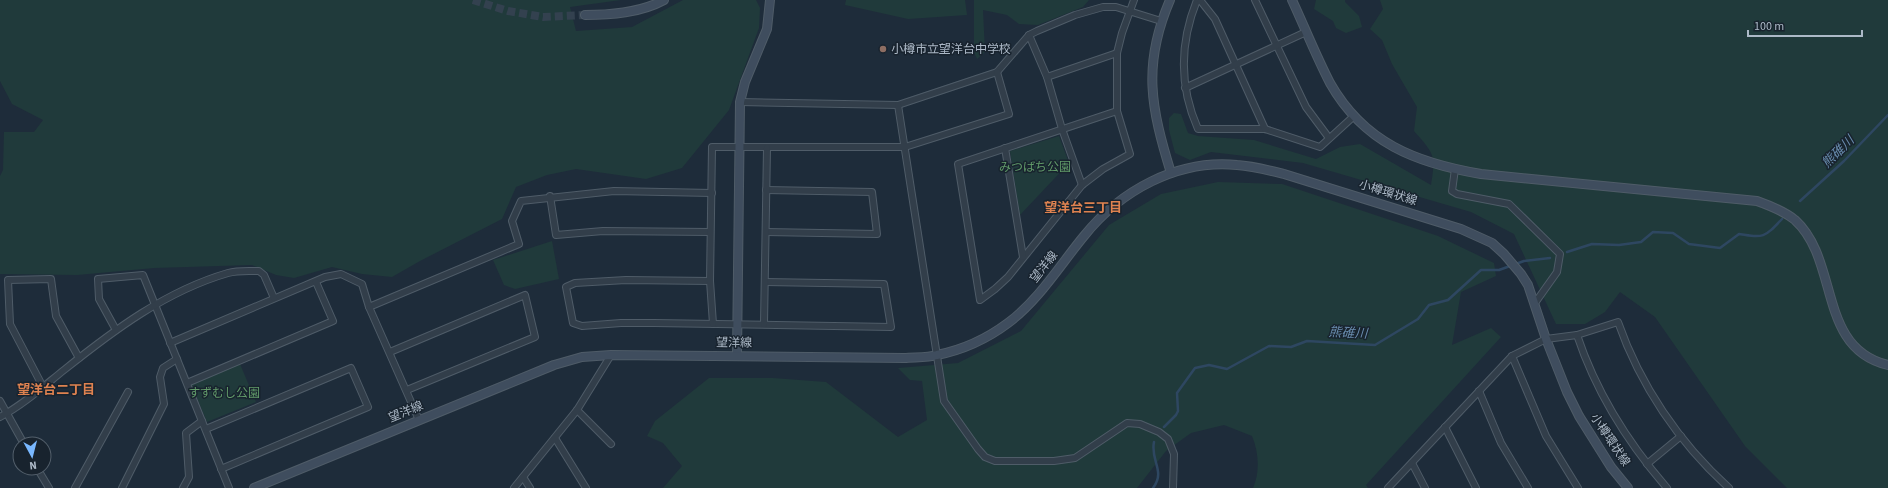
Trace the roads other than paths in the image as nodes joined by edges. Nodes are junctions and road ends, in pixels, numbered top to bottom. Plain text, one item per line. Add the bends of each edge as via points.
1 (664, 0) edge
2 (770, 0) edge
3 (1134, 0) edge
4 (1170, 0) edge
5 (1199, 0) edge
6 (1255, 0) edge
7 (1292, 0) edge
8 (1129, 11) junction
9 (585, 15) tunnel mouth
10 (1161, 22) junction
11 (1306, 32) junction
12 (1029, 36) junction
13 (1276, 47) junction
14 (1117, 53) junction
15 (1236, 64) junction
16 (997, 72) junction
17 (1047, 77) junction
18 (1185, 88) junction
19 (740, 102) junction
20 (898, 106) junction
21 (1117, 111) junction
22 (1354, 116) junction
23 (1062, 129) junction
24 (1265, 129) junction
25 (1329, 138) junction
26 (740, 147) junction
27 (905, 147) junction
28 (767, 148) junction
29 (1005, 148) junction
30 (1455, 169) junction
31 (1171, 173) junction
32 (1082, 185) junction
33 (766, 190) junction
34 (712, 193) junction
35 (550, 196) junction
36 (710, 232) junction
37 (766, 232) junction
38 (1023, 257) junction
39 (710, 281) junction
40 (316, 282) junction
41 (765, 282) junction
42 (274, 298) junction
43 (1535, 303) junction
44 (154, 305) junction
45 (369, 307) junction
46 (713, 324) junction
47 (738, 324) junction
48 (764, 324) junction
49 (116, 330) junction
50 (1577, 335) junction
51 (1546, 339) junction
52 (170, 343) junction
53 (390, 352) junction
54 (611, 355) junction
55 (737, 355) junction
56 (936, 355) junction
57 (1512, 356) junction
58 (79, 358) junction
59 (177, 359) junction
60 (1888, 365) edge
61 (186, 383) junction
62 (43, 387) junction
63 (407, 390) junction
64 (1479, 391) junction
65 (128, 392) dead end
66 (0, 401) edge
67 (577, 410) junction
68 (7, 414) junction
69 (0, 417) edge
70 (419, 420) junction
71 (202, 421) junction
72 (1445, 427) junction
73 (206, 429) junction
74 (19, 436) edge
75 (1681, 436) junction
76 (555, 438) junction
77 (611, 444) dead end
78 (1412, 463) junction
79 (1647, 464) junction
80 (221, 469) junction
81 (42, 476) edge
82 (523, 477) junction
83 (49, 488) edge
84 (75, 488) edge
85 (122, 488) edge
86 (183, 488) edge
87 (229, 488) edge
88 (254, 488) edge
89 (514, 488) edge
90 (530, 488) edge
91 (586, 488) edge
92 (1173, 488) edge
93 (1388, 488) edge
94 (1425, 488) edge
95 (1476, 488) edge
96 (1528, 488) edge
97 (1578, 488) edge
98 (1628, 488) edge
99 (1667, 488) edge
100 (1729, 488) edge

1 - 9 street via 645,8 608,15
2 - 19 street via 768,29 744,82
3 - 8 street
4 - 10 street
5 - 15 street via 1216,19
5 - 18 street via 1188,21
6 - 13 street
7 - 11 street
8 - 10 street
8 - 12 street via 1116,7 1090,9
8 - 14 street
10 - 31 street via 1153,55 1152,99
11 - 13 street
11 - 22 street via 1331,84
12 - 16 street
12 - 17 street
13 - 15 street
13 - 25 street via 1306,107
14 - 17 street
14 - 21 street
15 - 18 street
15 - 24 street
16 - 20 street
16 - 27 street via 1009,114
17 - 23 street
18 - 24 street via 1198,129
19 - 20 street
19 - 26 street
20 - 27 street
21 - 23 street
21 - 32 street via 1130,154 1103,169
22 - 25 street
22 - 30 street via 1374,134 1410,156
23 - 29 street
23 - 32 street
24 - 25 street via 1320,147
26 - 28 street
26 - 34 street via 712,147
26 - 47 street
27 - 28 street
27 - 56 street
28 - 33 street
29 - 38 street
29 - 38 street via 958,164 980,300 995,289
30 - 43 street via 1452,191 1509,204 1560,254 1557,272
30 - 60 street via 1566,183 1758,201 1782,211 1795,221 1812,243 1820,261 1836,317 1844,332 1862,354
31 - 43 street, 小樽環状線 via 1188,168 1224,164 1261,168 1477,235 1492,243 1512,262
31 - 56 street, 望洋線 via 1128,194 1103,214 1037,296 1009,322 966,347
32 - 38 street
33 - 37 street
33 - 37 street via 872,192 877,234
34 - 35 street via 614,190
34 - 36 street
35 - 36 street via 556,235 603,231
35 - 45 street via 521,200 512,221 519,244
36 - 39 street
37 - 41 street
39 - 46 street
39 - 46 street via 626,280 566,287 573,323 582,326 621,323
40 - 42 street
40 - 45 street via 325,277 341,274 362,284
40 - 61 street via 333,321
41 - 48 street
41 - 48 street via 884,284 891,327
42 - 44 street via 264,275 259,271 230,272
42 - 52 street
43 - 51 street, 小樽環状線
44 - 49 street
44 - 49 street via 143,275 98,279 99,299
44 - 52 street
45 - 53 street
46 - 47 street
47 - 48 street
47 - 55 street
49 - 58 street
50 - 51 street
50 - 75 street via 1618,322 1646,383
50 - 79 street via 1606,402
51 - 57 street
51 - 98 street, 小樽環状線 via 1579,416 1611,467
52 - 59 street
53 - 63 street
53 - 63 street via 524,295 535,337
54 - 55 street, 望洋線
54 - 67 street
54 - 70 street, 望洋線 via 582,357 554,365
55 - 56 street, 望洋線 via 904,358
56 - 92 street via 944,401 985,457 995,461 1021,462 1075,458 1126,423 1140,424 1168,439 1174,454
57 - 64 street
57 - 97 street via 1546,436
58 - 62 street
58 - 62 street via 56,316 51,279 8,280 10,324
59 - 61 street
59 - 85 street via 163,368 160,377 164,404
61 - 71 street
62 - 68 street
63 - 70 street
64 - 72 street
64 - 96 street via 1501,443
65 - 84 street
66 - 68 street
67 - 76 street
67 - 77 street
68 - 69 street
68 - 74 street
70 - 88 street, 望洋線
71 - 73 street
71 - 86 street via 186,433 189,477
72 - 78 street
72 - 95 street
73 - 80 street
73 - 80 street via 351,368 368,407
75 - 79 street
75 - 100 street
76 - 82 street
76 - 91 street
78 - 93 street
78 - 94 street
79 - 99 street
80 - 87 street
81 - 83 street
82 - 89 street
82 - 90 street

